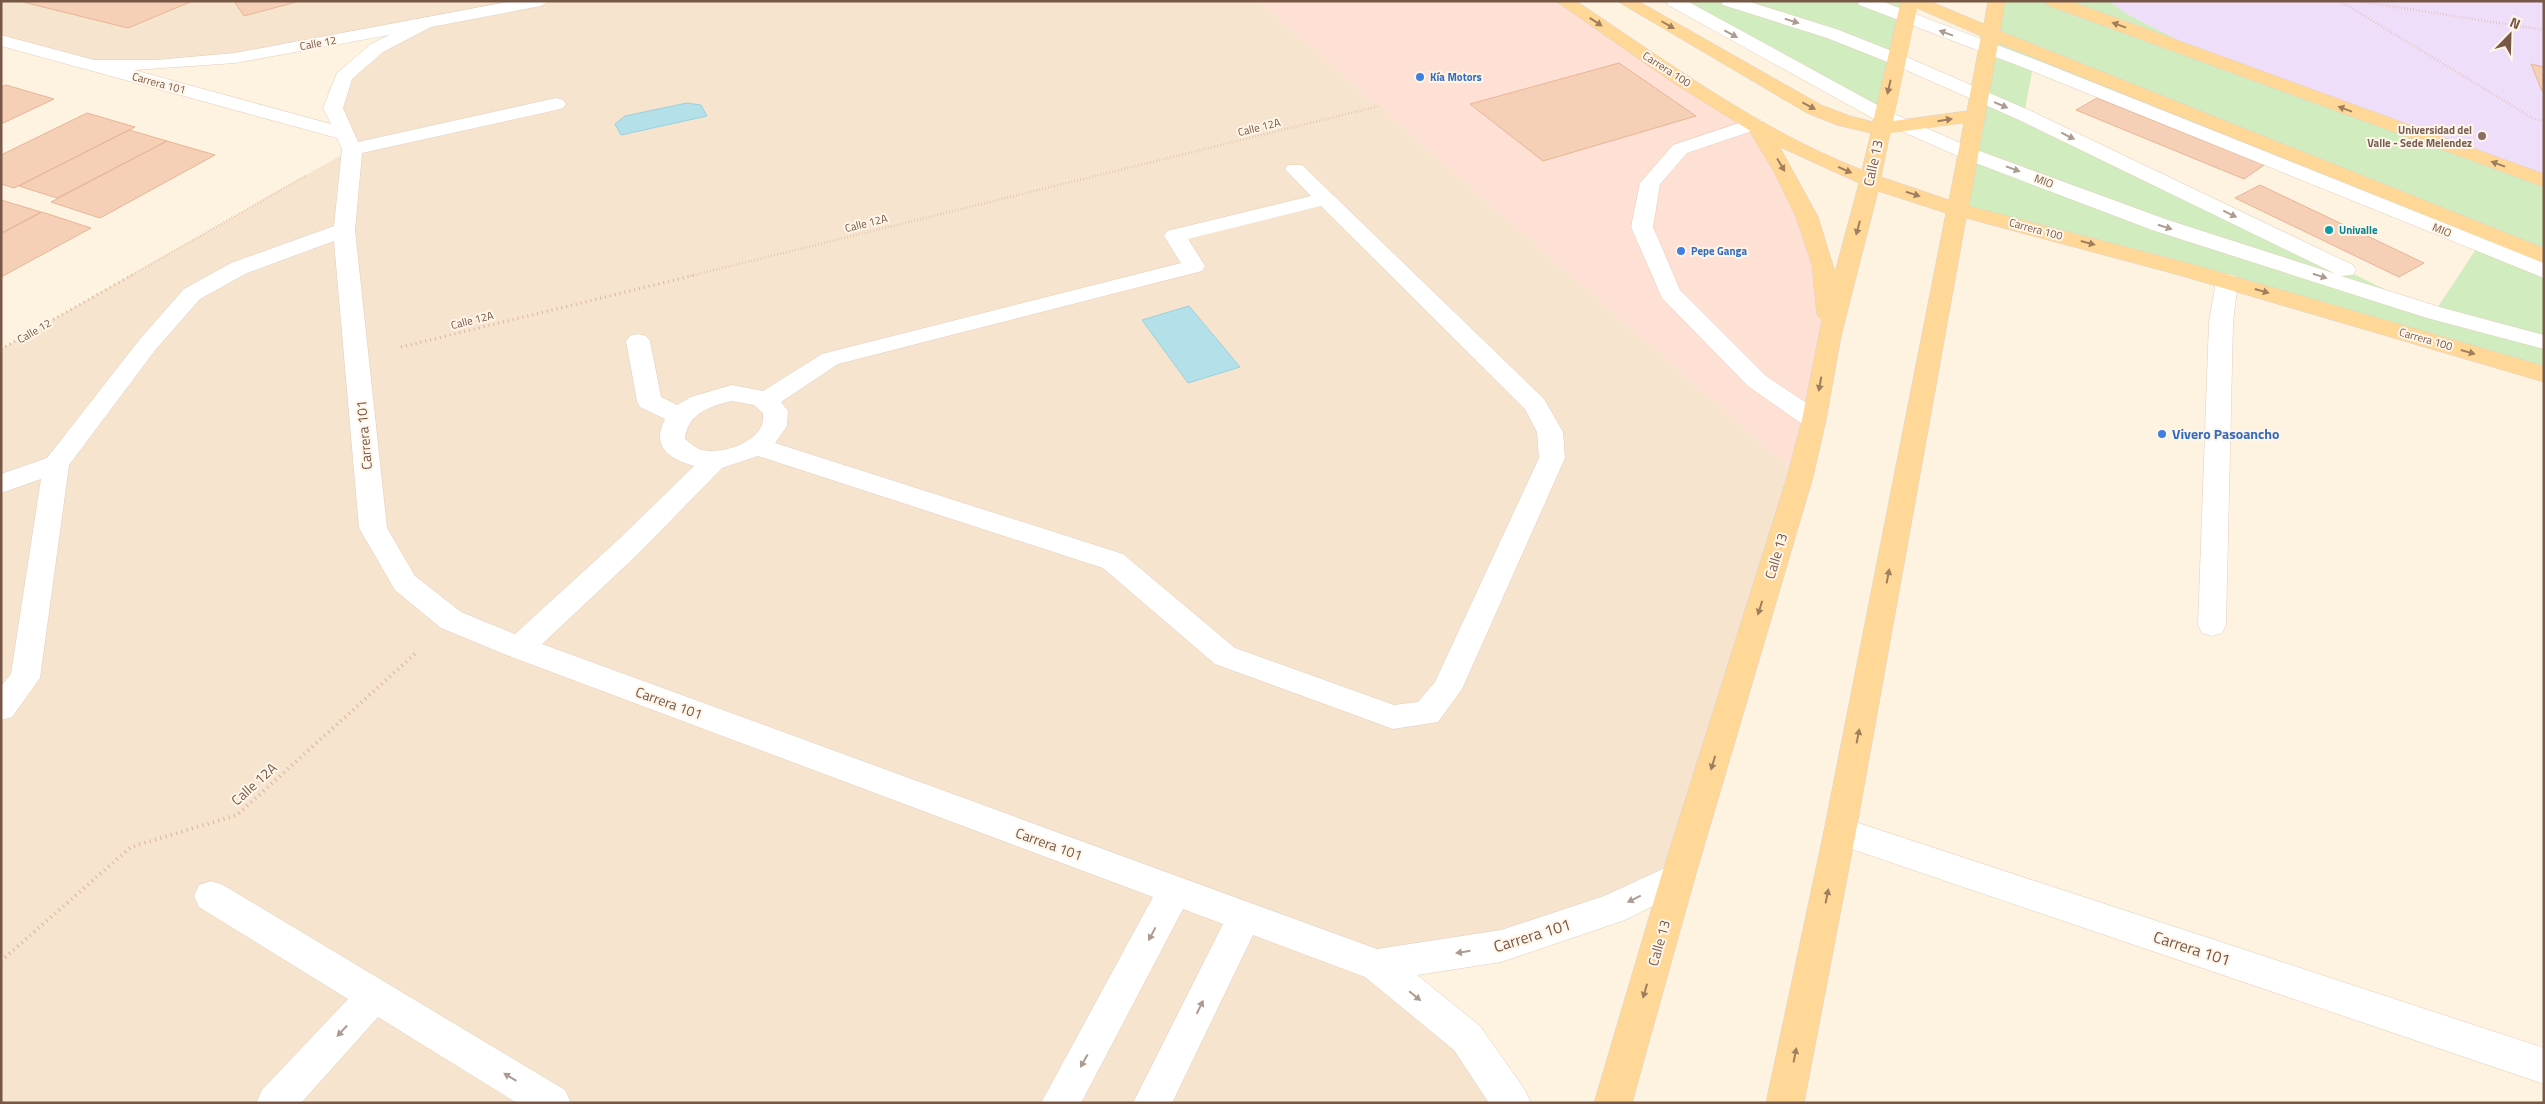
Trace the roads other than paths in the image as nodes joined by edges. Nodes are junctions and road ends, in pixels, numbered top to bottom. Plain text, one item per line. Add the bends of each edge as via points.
1 (540, 1) edge
2 (1564, 1) edge
3 (1625, 1) edge
4 (1674, 1) edge
5 (1729, 1) edge
6 (1865, 1) edge
7 (1997, 1) edge
8 (2053, 1) edge
9 (2115, 6) dead end
10 (1910, 7) edge
11 (425, 23) junction
12 (1, 40) edge
13 (1989, 41) junction
14 (1896, 59) junction
15 (94, 65) junction
16 (2296, 90) junction
17 (1978, 95) junction
18 (556, 104) dead end
19 (1974, 116) junction
20 (1881, 123) junction
21 (1754, 124) junction
22 (1906, 126) junction
23 (349, 141) junction
24 (1967, 152) junction
25 (1295, 169) dead end
26 (1869, 181) junction
27 (2544, 181) edge
28 (1323, 199) junction
29 (1956, 208) junction
30 (344, 230) junction
31 (2544, 256) edge
32 (2544, 271) edge
33 (2227, 280) junction
34 (2434, 313) junction
35 (1829, 336) junction
36 (638, 341) dead end
37 (2544, 342) edge
38 (2544, 374) edge
39 (767, 400) junction
40 (679, 416) junction
41 (1814, 420) junction
42 (758, 446) junction
43 (714, 460) junction
44 (56, 464) junction
45 (1, 484) edge
46 (2212, 624) dead end
47 (519, 648) junction
48 (1, 708) edge
49 (1840, 832) junction
50 (1678, 877) junction
51 (1175, 890) junction
52 (211, 896) dead end
53 (1245, 916) junction
54 (1377, 965) junction
55 (375, 995) junction
56 (2544, 1066) edge
57 (275, 1103) edge
58 (552, 1103) edge
59 (1060, 1103) edge
60 (1152, 1103) edge
61 (1512, 1103) edge
62 (1613, 1103) edge
63 (1786, 1103) edge

1 - 11 street, Calle 12
2 -> 21 main road, Carrera 100
3 -> 20 main road via 1814,108 1844,122
4 -> 20 street, MIO
5 -> 14 street, MIO via 1834,34
6 - 10 street, MIO
7 - 13 main road
16 -> 8 main road
9 - 16 main road via 2202,53
13 -> 10 street, MIO
10 - 14 main road, Calle 13
11 - 15 street, Calle 12 via 235,58 156,65
11 - 23 street via 377,48 344,77 333,108
12 - 15 street, Carrera 101
13 - 17 main road
13 - 31 main road
13 - 32 street, MIO
14 - 17 street, MIO
14 -> 20 main road, Calle 13
15 - 23 street, Carrera 101
27 -> 16 main road
17 - 19 main road
17 -> 34 street, MIO
18 - 23 street
22 -> 19 main road
19 - 24 main road
20 - 22 street, MIO
20 - 26 main road, Calle 13
21 -> 26 main road, Carrera 100 via 1803,152
21 -> 35 main road via 1788,176 1816,240 1826,286
21 - 41 street via 1680,149 1650,183 1642,227 1670,293 1757,381
22 - 24 street, MIO
23 - 30 street, Carrera 101
24 - 29 main road
24 -> 34 street, MIO via 2160,225
25 - 28 street
26 -> 29 main road, Carrera 100
26 -> 35 main road, Calle 13
28 - 39 street via 1174,236 1194,266 830,359
28 - 42 street via 1535,405 1550,432 1552,458 1447,689 1427,713 1393,716 1225,656 1114,561
29 -> 33 main road, Carrera 100
49 -> 29 main road
30 - 44 street via 239,268 192,294 148,344
30 - 47 street, Carrera 101 via 373,528 404,583 451,620
33 -> 38 main road, Carrera 100
33 - 46 street via 2220,322
34 - 37 street, MIO
35 -> 41 main road, Calle 13
36 - 40 street via 649,401
39 - 40 street via 751,394 725,394 694,405
39 - 42 street via 776,409 777,422 772,435
40 - 43 street via 672,430 672,443 697,459
41 -> 50 main road, Calle 13 via 1800,477
42 - 43 street via 738,456
43 - 47 street via 628,547
44 - 45 street
44 - 48 street via 25,678
47 - 51 street, Carrera 101
49 - 56 street, Carrera 101
63 -> 49 main road
50 -> 54 street, Carrera 101 via 1613,909 1501,946
50 -> 62 main road, Calle 13
51 - 53 street, Carrera 101
51 -> 59 street
52 - 55 street
53 - 54 street, Carrera 101
60 -> 53 street
54 -> 61 street, Carrera 101 via 1466,1038
55 -> 57 street
58 -> 55 street

